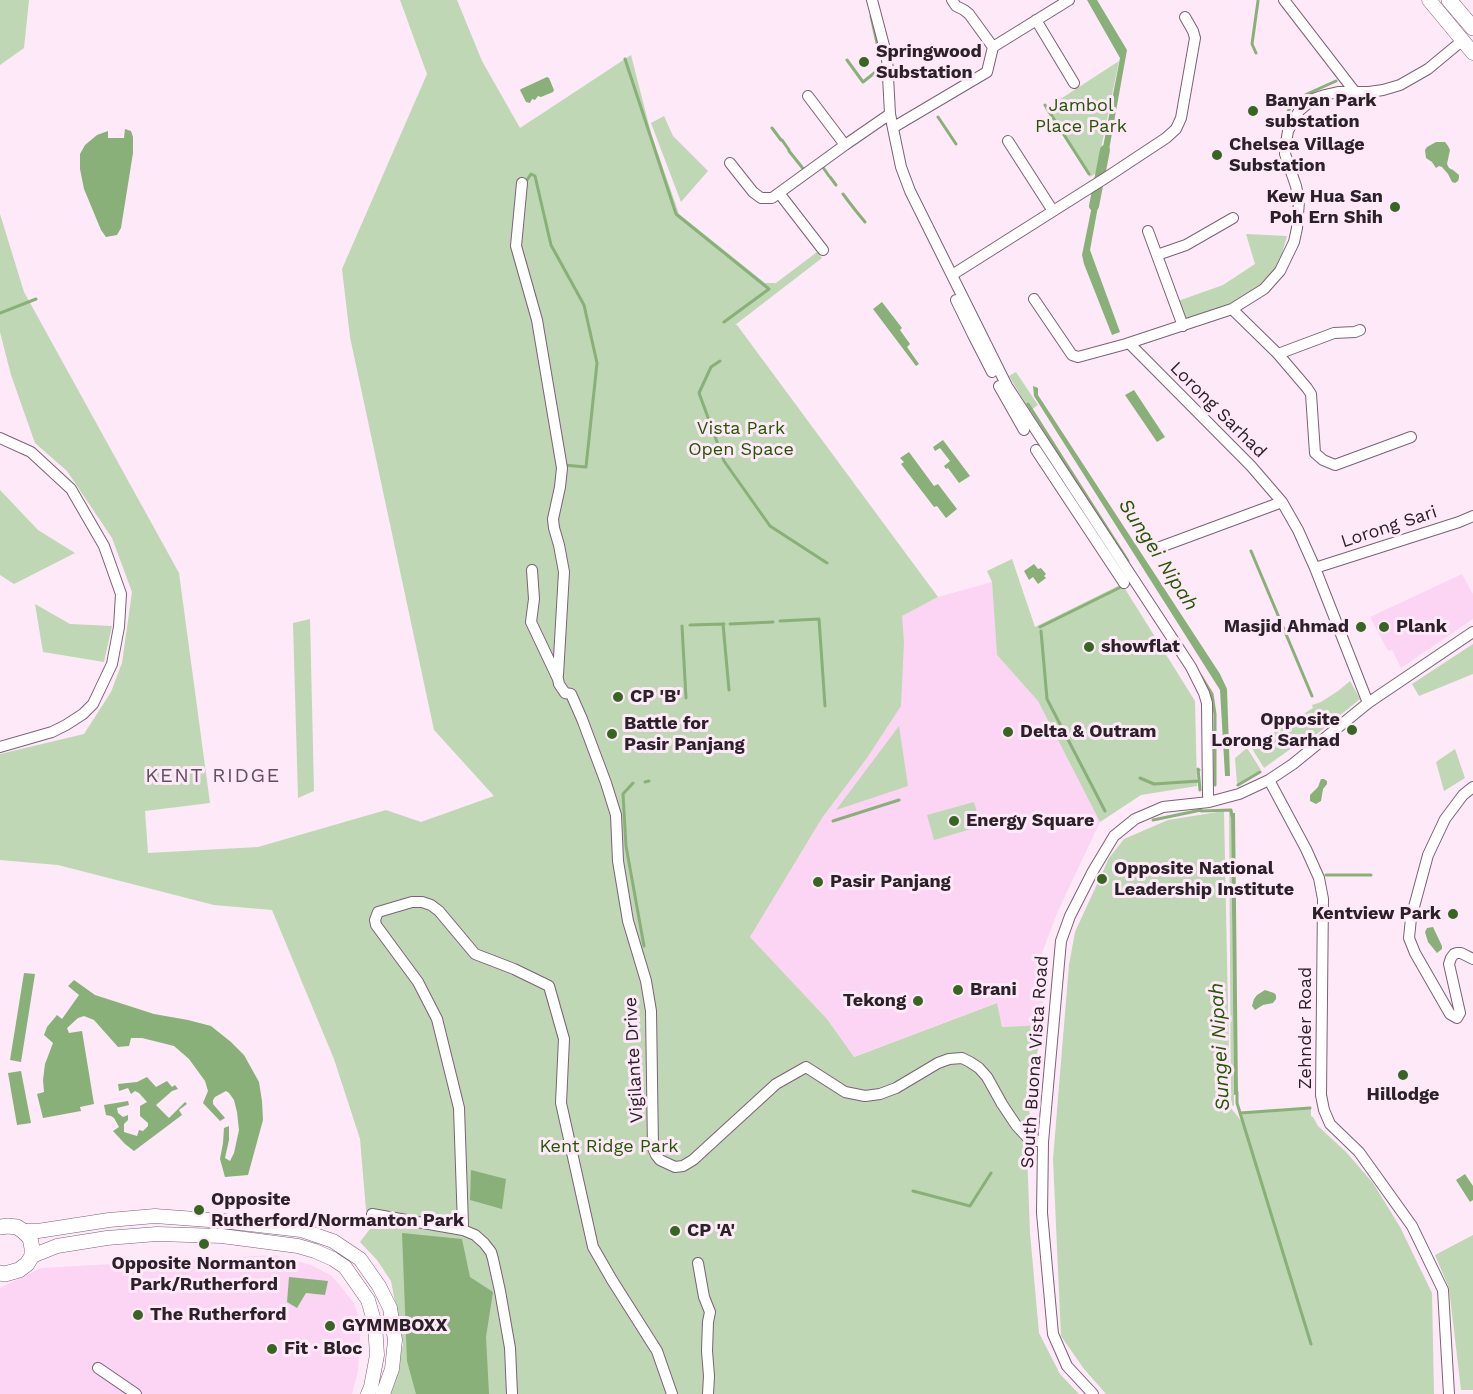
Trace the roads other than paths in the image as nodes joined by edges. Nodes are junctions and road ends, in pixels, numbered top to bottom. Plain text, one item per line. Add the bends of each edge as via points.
1 (872, 0) edge
2 (952, 0) edge
3 (1069, 0) edge
4 (1284, 0) edge
5 (1429, 0) edge
6 (1449, 0) edge
7 (1185, 16) dead end
8 (1036, 20) junction
9 (1468, 34) edge
10 (993, 47) junction
11 (1473, 53) edge
12 (1074, 83) dead end
13 (1355, 92) junction
14 (808, 96) dead end
15 (890, 114) junction
16 (894, 127) junction
17 (1008, 141) dead end
18 (845, 145) junction
19 (730, 163) dead end
20 (522, 183) dead end
21 (779, 193) junction
22 (905, 196) dead end
23 (1053, 211) junction
24 (1233, 218) dead end
25 (1148, 231) dead end
26 (823, 250) dead end
27 (1157, 255) junction
28 (952, 275) junction
29 (1034, 299) dead end
30 (1232, 309) junction
31 (1183, 326) junction
32 (1360, 330) dead end
33 (1129, 343) junction
34 (1278, 354) junction
35 (1024, 430) dead end
36 (1411, 437) dead end
37 (0, 438) edge
38 (1036, 450) dead end
39 (1282, 502) junction
40 (1473, 516) edge
41 (1155, 549) dead end
42 (1315, 568) junction
43 (532, 570) dead end
44 (1124, 583) dead end
45 (1473, 632) edge
46 (558, 679) junction
47 (1367, 700) junction
48 (0, 747) edge
49 (1269, 780) junction
50 (1473, 787) edge
51 (1209, 802) junction
52 (1473, 959) edge
53 (1043, 1142) junction
54 (372, 1214) dead end
55 (463, 1224) dead end
56 (0, 1227) edge
57 (23, 1231) junction
58 (32, 1256) junction
59 (698, 1263) dead end
60 (0, 1273) edge
61 (98, 1368) dead end
62 (136, 1394) edge
63 (368, 1394) edge
64 (383, 1394) edge
65 (512, 1394) edge
66 (672, 1394) edge
67 (708, 1394) edge
68 (1093, 1394) edge
69 (1449, 1394) edge

1 - 15 street via 887,57
2 - 10 street via 969,14
3 - 8 street
4 - 13 street
5 - 9 main road
6 - 9 highway
7 - 23 street via 1195,38 1176,129
8 - 10 street
8 - 12 street
9 - 11 main road
9 - 13 street via 1428,69 1400,85
10 - 16 street via 987,72
13 - 30 street via 1313,99 1293,121 1285,154 1299,201 1294,242 1280,271 1264,289
14 - 18 street
15 - 16 street
15 - 18 street
16 - 28 street via 910,191
17 - 23 street
18 - 21 street
19 - 21 street via 761,198
20 - 46 street via 516,246 537,320 562,468 553,519 564,572
21 - 26 street
22 - 35 street
23 - 28 street
24 - 27 street via 1186,245
25 - 27 street
27 - 31 street
28 - 51 street via 1007,386 1191,667 1204,693
29 - 33 street via 1072,355 1078,357
30 - 31 street
30 - 34 street
31 - 33 street
32 - 34 street via 1334,333
33 - 39 street, Lorong Sarhad
34 - 36 street via 1311,394 1315,453 1323,460 1335,465
37 - 48 street via 31,452 71,489 104,546 121,594 112,664 93,704 59,729
38 - 44 street
39 - 41 street
39 - 42 street, Lorong Sarhad
40 - 42 street, Lorong Sari
42 - 47 street, Lorong Sarhad
43 - 46 street via 531,622
45 - 47 street, South Buona Vista Road
46 - 53 street, Vigilante Drive via 565,693 571,694 582,719 616,815 618,861 628,921 651,1011 653,1148 660,1160 675,1167 693,1160 776,1084 806,1067 845,1092 865,1096 896,1088 938,1063 962,1058 987,1077 1027,1137
47 - 49 street, South Buona Vista Road
49 - 51 street, South Buona Vista Road
49 - 69 street, Zehnder Road via 1310,857 1323,899 1324,1110 1330,1124 1359,1152 1412,1226 1443,1290
50 - 52 street via 1441,825 1428,855 1409,938 1450,1014 1457,1018 1460,1013 1449,964 1457,953
51 - 53 street, South Buona Vista Road via 1163,807 1135,819 1114,836 1070,916 1061,941
53 - 68 street, South Buona Vista Road via 1042,1214 1053,1334 1067,1366
54 - 65 street via 463,1230 475,1235 491,1252 510,1348
55 - 66 street via 459,1108 436,1019 418,982 375,920 378,912 412,902 422,902 440,911 475,954 549,986 564,1039 561,1103 593,1247 657,1351
56 - 57 highway
57 - 58 highway via 30,1238
57 - 64 main road via 155,1216 301,1230 333,1241 360,1259 390,1308 395,1340 392,1369
58 - 60 highway via 19,1270
58 - 63 main road via 67,1244 157,1234 222,1236 315,1251 345,1267 368,1300 375,1324 377,1355
59 - 67 street via 710,1312
61 - 62 street

